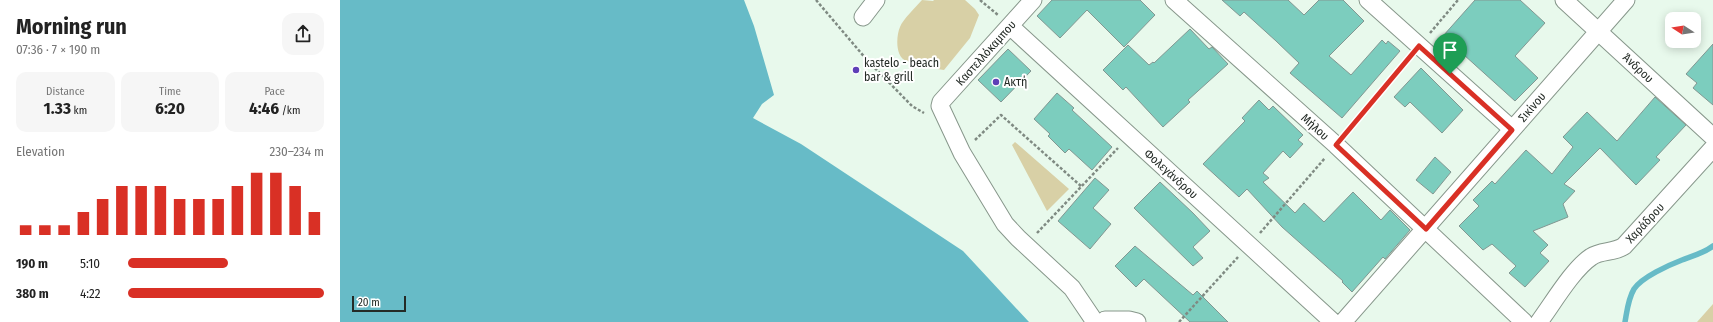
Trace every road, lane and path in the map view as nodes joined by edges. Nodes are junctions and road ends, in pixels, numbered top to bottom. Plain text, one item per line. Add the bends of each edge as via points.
1 (816, 0) edge
2 (876, 0) edge
3 (1033, 0) edge
4 (1174, 0) edge
5 (1368, 0) edge
6 (1458, 0) edge
7 (1564, 0) edge
8 (1626, 0) edge
9 (863, 17) dead end
10 (1010, 26) junction
11 (1598, 31) junction
12 (1419, 46) junction
13 (947, 122) junction
14 (1512, 130) junction
15 (1129, 136) junction
16 (1713, 137) edge
17 (1336, 145) junction
18 (1713, 148) edge
19 (962, 153) junction
20 (1082, 187) junction
21 (1426, 229) junction
22 (1026, 245) junction
23 (1249, 246) junction
24 (1100, 321) edge
25 (1137, 322) edge
26 (1179, 322) edge
27 (1333, 322) edge
28 (1343, 322) edge
29 (1524, 322) edge
30 (1539, 322) edge

1 - 13 path via 867,60 912,106
2 - 9 street
3 - 10 street, Καστελλόκαμπου
4 - 17 street, Μήλου
5 - 12 street
6 - 12 path
7 - 11 street, Άνδρου
8 - 11 street, Σικίνου
10 - 13 street, Καστελλόκαμπου via 941,102 940,106
10 - 15 street, Φολεγάνδρου
11 - 14 street, Σικίνου
11 - 16 street, Άνδρου
12 - 14 street
12 - 17 path
13 - 19 street
14 - 21 street, Σικίνου
15 - 20 path
15 - 23 street, Φολεγάνδρου
17 - 21 street, Μήλου
17 - 23 path
18 - 30 street, Χαράδρου via 1624,246 1599,253 1586,261
19 - 20 path via 1001,115
19 - 22 street via 1005,224
20 - 22 path
21 - 28 street, Σικίνου
21 - 29 street, Μήλου
22 - 24 street via 1072,288
23 - 26 path
23 - 27 street, Φολεγάνδρου
24 - 25 street

